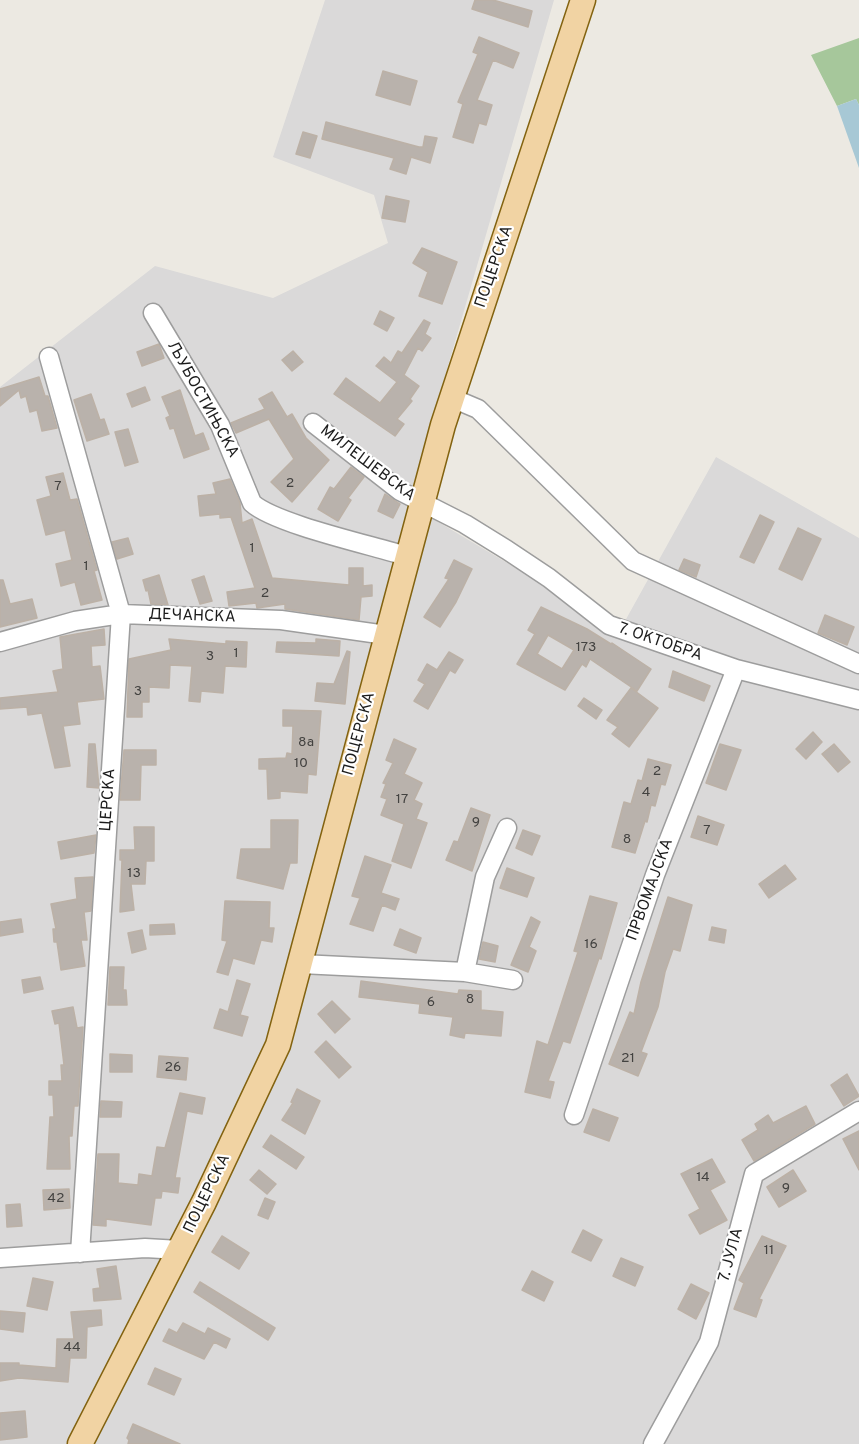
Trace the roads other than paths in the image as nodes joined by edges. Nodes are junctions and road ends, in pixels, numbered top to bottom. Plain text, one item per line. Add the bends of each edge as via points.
1 (583, 0) edge
2 (153, 313) dead end
3 (49, 357) dead end
4 (452, 398) junction
5 (313, 423) dead end
6 (421, 503) junction
7 (406, 556) junction
8 (121, 614) junction
9 (386, 635) junction
10 (0, 642) edge
11 (859, 664) edge
12 (736, 669) junction
13 (859, 700) edge
14 (507, 828) dead end
15 (301, 964) junction
16 (465, 972) junction
17 (513, 980) dead end
18 (859, 1111) edge
19 (574, 1115) dead end
20 (180, 1250) junction
21 (80, 1253) junction
22 (0, 1258) edge
23 (80, 1444) edge
24 (653, 1444) edge

1 - 4 main road, ПОЦЕРСКА
2 - 7 street, ЉУБОСТИЊСКА via 220,425 252,503 261,512
3 - 8 street, ЦЕРСКА
4 - 6 main road, ПОЦЕРСКА
4 - 11 street via 478,409 633,561
5 - 6 street, МИЛЕШЕВСКА
6 - 7 main road, ПОЦЕРСКА
6 - 12 street, 7. ОКТОБРА via 507,550 609,625
7 - 9 main road, ПОЦЕРСКА
8 - 9 street, ДЕЧАНСКА via 281,621
8 - 10 street, ДЕЧАНСКА via 75,621
8 - 21 street, ЦЕРСКА
9 - 15 main road, ПОЦЕРСКА
12 - 13 street, 7. ОКТОБРА
12 - 19 street, ПРВОМАЈСКА via 655,874
14 - 16 street via 485,877
15 - 16 street
15 - 20 main road, ПОЦЕРСКА via 272,1061
16 - 17 street
18 - 24 street, 7. ЈУЛА via 754,1174 709,1342
20 - 21 street via 145,1248
20 - 23 main road, ПОЦЕРСКА
21 - 22 street

